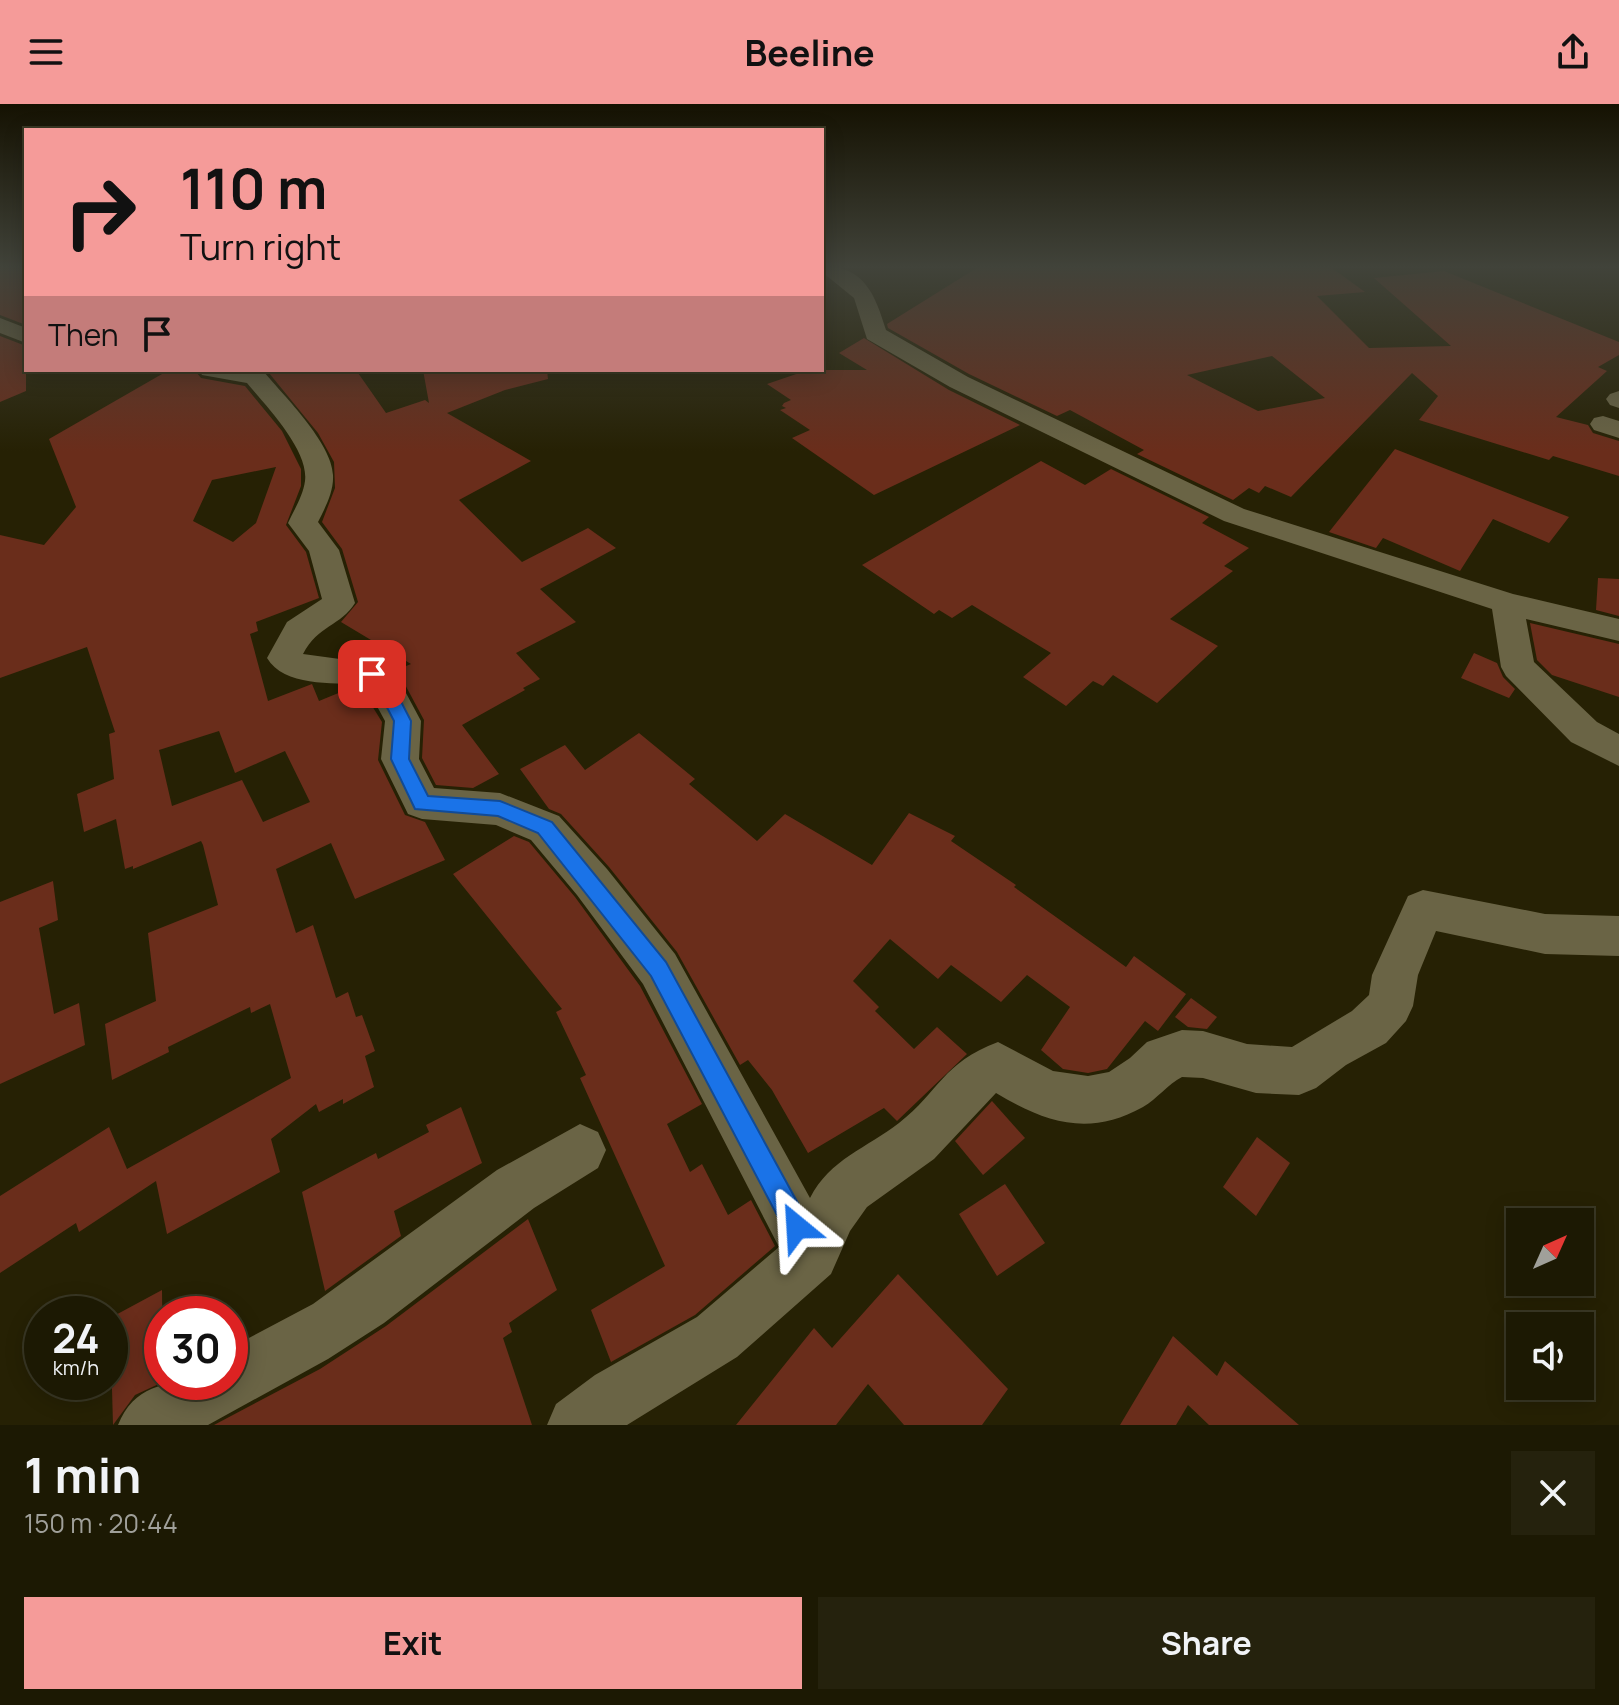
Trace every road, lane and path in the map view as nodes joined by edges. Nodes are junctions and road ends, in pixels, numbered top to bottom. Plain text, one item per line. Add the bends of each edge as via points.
1 (873, 328) edge
2 (224, 372) edge
3 (1507, 603) junction
4 (1619, 630) edge
5 (1619, 752) edge
6 (1619, 936) edge
7 (580, 1150) dead end
8 (812, 1255) junction
9 (248, 1370) edge
10 (193, 1400) edge
11 (148, 1425) edge
12 (577, 1425) edge

1 - 3 street via 875,334 959,382 1234,515
2 - 8 street via 255,377 319,468 318,489 303,523 324,550 339,603 299,630 284,658 295,666 372,674 403,721 400,759 422,803 500,809 545,828 659,969
3 - 4 street
3 - 5 street via 1518,667 1584,732
6 - 8 street via 1534,933 1423,909 1395,975 1390,1006 1369,1027 1299,1071 1232,1065 1214,1055 1189,1052 1166,1056 1126,1091 1088,1103 1042,1091 998,1066 988,1068 928,1131 869,1169 839,1199
7 - 9 street via 552,1164 334,1323
8 - 12 street via 717,1337
10 - 11 street

